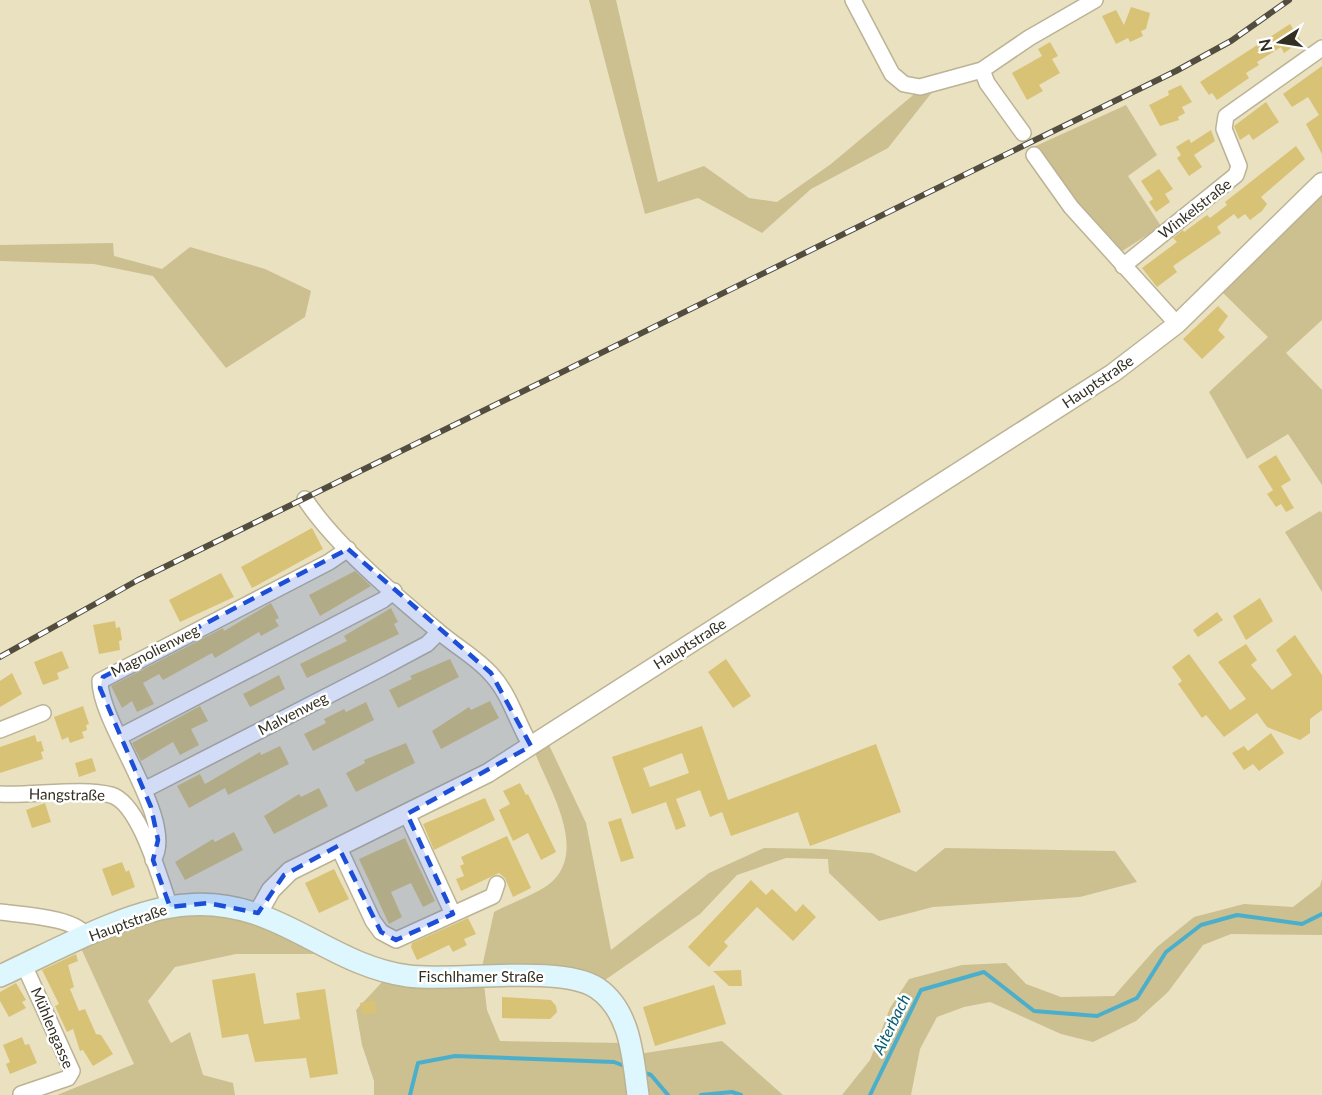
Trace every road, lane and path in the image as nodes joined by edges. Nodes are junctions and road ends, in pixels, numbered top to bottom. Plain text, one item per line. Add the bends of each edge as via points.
1 (853, 0) edge
2 (1095, 0) edge
3 (1322, 48) edge
4 (982, 70) junction
5 (1023, 133) dead end
6 (1034, 155) dead end
7 (1322, 182) edge
8 (1123, 266) junction
9 (1177, 324) junction
10 (305, 499) dead end
11 (348, 549) junction
12 (394, 591) junction
13 (439, 632) junction
14 (43, 713) dead end
15 (0, 730) edge
16 (119, 737) junction
17 (531, 746) junction
18 (144, 790) junction
19 (0, 794) edge
20 (407, 814) junction
21 (338, 846) junction
22 (153, 860) junction
23 (497, 884) dead end
24 (170, 907) junction
25 (0, 912) edge
26 (258, 913) junction
27 (453, 914) junction
28 (87, 937) junction
29 (24, 965) junction
30 (0, 976) edge
31 (637, 1086) edge
32 (21, 1094) edge

1 - 4 street via 892,74 904,84 920,87
2 - 4 street
3 - 8 street, Winkelstraße via 1226,116 1224,129 1239,166 1236,176
4 - 5 street
6 - 8 street via 1063,197
7 - 9 street, Hauptstraße
8 - 9 street
9 - 17 street, Hauptstraße via 1081,394
10 - 11 street
11 - 12 street
11 - 16 street, Magnolienweg via 103,678 100,688
12 - 13 street
12 - 16 street
13 - 17 street via 499,683
13 - 18 street, Malvenweg via 433,640 408,654
14 - 15 street
16 - 18 street, Magnolienweg
17 - 20 street, Hauptstraße via 468,784
18 - 22 street, Magnolienweg via 156,825 158,849
19 - 22 street, Hangstraße via 94,793 118,797 132,812
20 - 21 street, Hauptstraße
20 - 27 street
21 - 26 street, Hauptstraße via 284,875
21 - 27 street via 373,921 392,939
22 - 24 street, Hangstraße
23 - 27 street via 493,896
24 - 26 main road, Hauptstraße via 216,904
24 - 28 main road, Hauptstraße
25 - 28 street via 69,923 83,929
26 - 31 main road, Fischlhamer Straße via 393,973 584,981 607,995 621,1016
28 - 29 main road, Hauptstraße
29 - 30 main road, Hauptstraße
29 - 32 street, Mühlengasse via 72,1071 69,1078

